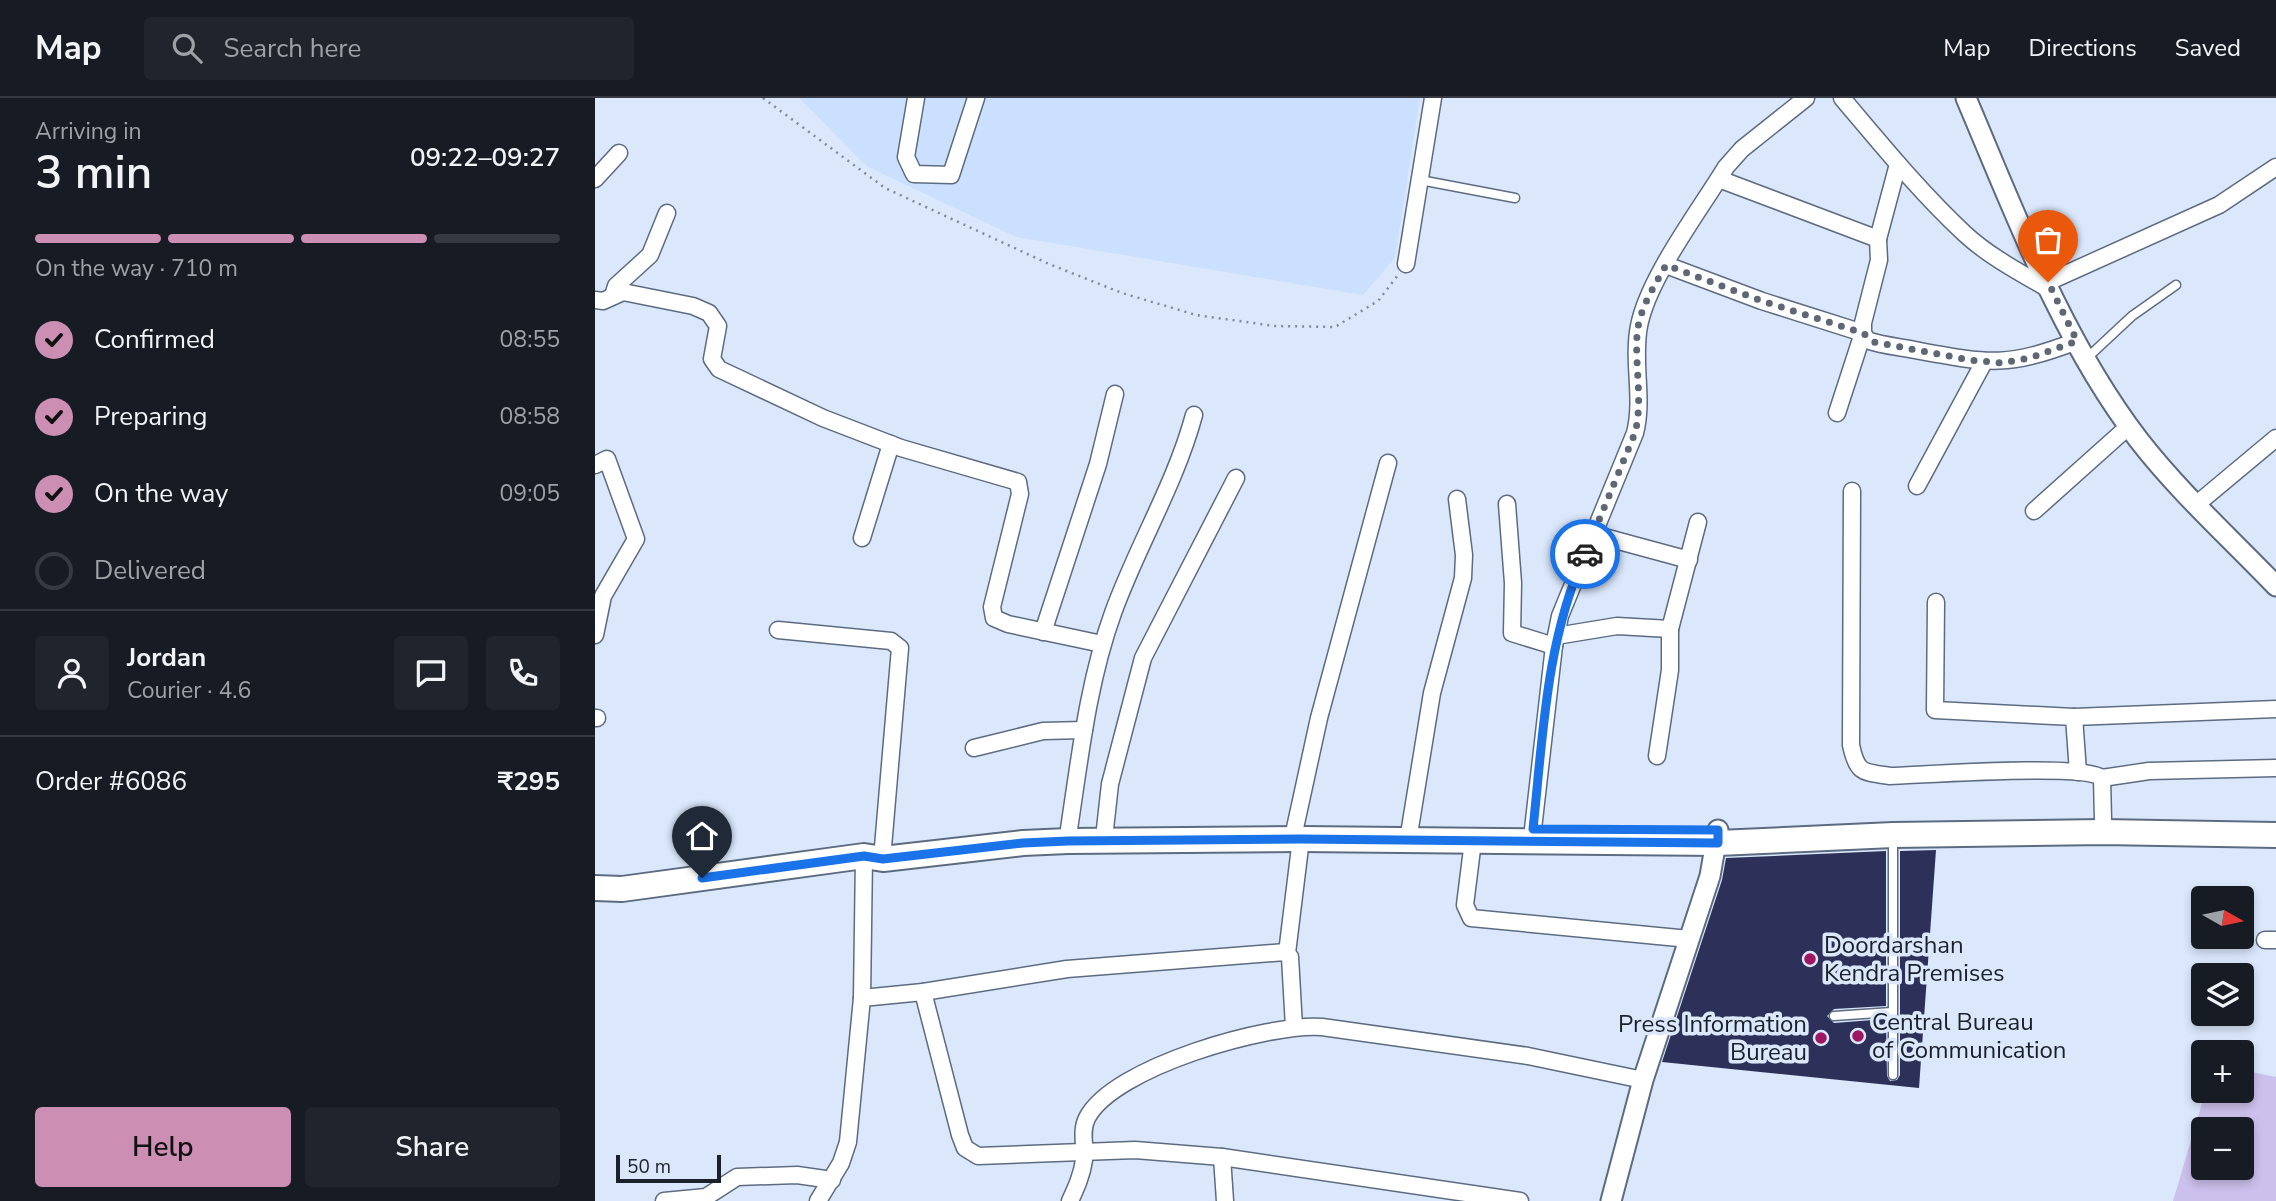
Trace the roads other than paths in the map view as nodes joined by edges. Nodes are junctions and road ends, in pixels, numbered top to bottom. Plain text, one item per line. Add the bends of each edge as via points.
1 (916, 98) edge
2 (976, 98) edge
3 (1433, 98) edge
4 (1806, 98) edge
5 (1842, 98) edge
6 (1970, 99) edge
7 (619, 153) dead end
8 (1898, 164) junction
9 (2276, 167) edge
10 (595, 179) edge
11 (1719, 179) junction
12 (1420, 180) junction
13 (1515, 198) dead end
14 (667, 213) dead end
15 (1878, 239) junction
16 (1406, 264) road end
17 (1666, 265) junction
18 (2176, 285) dead end
19 (2050, 287) junction
20 (613, 296) junction
21 (595, 300) edge
22 (1863, 333) junction
23 (2077, 341) junction
24 (2087, 358) junction
25 (1984, 362) junction
26 (1115, 394) dead end
27 (1837, 413) dead end
28 (1194, 415) dead end
29 (2129, 426) junction
30 (2276, 438) edge
31 (891, 444) junction
32 (1388, 463) dead end
33 (595, 466) edge
34 (1236, 478) dead end
35 (1917, 486) dead end
36 (1852, 491) dead end
37 (1457, 499) dead end
38 (1507, 504) dead end
39 (2197, 504) junction
40 (2034, 511) dead end
41 (1698, 522) dead end
42 (1594, 534) junction
43 (862, 538) dead end
44 (1689, 559) junction
45 (2276, 586) edge
46 (1936, 602) dead end
47 (1670, 629) junction
48 (778, 630) dead end
49 (1043, 632) junction
50 (595, 635) edge
51 (1555, 641) junction
52 (1103, 644) junction
53 (2276, 709) edge
54 (2074, 717) junction
55 (1084, 730) junction
56 (974, 748) dead end
57 (1657, 756) dead end
58 (2276, 768) edge
59 (2077, 772) junction
60 (2102, 778) junction
61 (2103, 820) junction
62 (2276, 822) edge
63 (1410, 828) junction
64 (1069, 829) junction
65 (1105, 829) junction
66 (1533, 829) junction
67 (1298, 834) junction
68 (1893, 835) junction
69 (2276, 835) edge
70 (1718, 836) junction
71 (1473, 841) junction
72 (873, 852) junction
73 (595, 888) edge
74 (622, 889) junction
75 (595, 899) edge
76 (1689, 939) junction
77 (1287, 953) junction
78 (923, 992) junction
79 (862, 998) junction
80 (1892, 1012) junction
81 (1834, 1016) dead end
82 (1294, 1027) junction
83 (1893, 1074) dead end
84 (1643, 1080) junction
85 (1085, 1151) junction
86 (1221, 1157) junction
87 (832, 1180) junction
88 (1412, 1193) edge
89 (822, 1200) edge
90 (664, 1201) edge
91 (1070, 1201) edge
92 (1225, 1201) edge
93 (1520, 1201) edge
94 (1611, 1201) edge

1 - 2 street via 906,157 914,174 931,176 951,175
3 - 12 street
4 - 11 street via 1742,149
5 - 8 street
6 - 19 street
7 - 10 street
8 - 15 street
8 - 19 street via 1965,233 2000,260
9 - 19 street via 2219,205
11 - 15 street
11 - 17 street
12 - 13 lane
12 - 16 street
14 - 20 street via 650,255 617,286
15 - 22 street via 1879,260
17 - 22 street
17 - 42 street via 1639,323 1635,433
18 - 24 lane via 2132,316
19 - 23 street
20 - 21 street
20 - 31 street via 632,294 702,309 718,326 712,359 719,369
22 - 25 street via 1874,342
22 - 27 street
23 - 24 street
23 - 25 street via 2030,358
24 - 29 street
25 - 35 street
26 - 49 street via 1098,464
28 - 52 street via 1183,455
29 - 39 street
29 - 40 street
30 - 39 street
31 - 43 street
31 - 49 street via 1018,482 1020,494 992,613 1009,625
32 - 67 street via 1319,718
33 - 50 street via 607,459 636,538 603,596
34 - 65 street via 1143,658 1110,784
36 - 59 street via 1851,745 1858,768 1891,776
37 - 63 street via 1463,578 1432,693
38 - 51 street via 1513,583 1511,633
39 - 45 street
41 - 44 street
42 - 44 street
42 - 51 street via 1566,597
44 - 47 street
46 - 54 street via 1935,710
47 - 51 street via 1617,626
47 - 57 street via 1670,670
48 - 72 street via 891,641 900,648
49 - 52 street
51 - 66 street
52 - 55 street
53 - 54 street
54 - 59 street
55 - 56 street via 1035,732
55 - 64 street
58 - 60 street via 2149,771
59 - 60 street
60 - 61 street
61 - 62 main road
61 - 70 main road
63 - 66 main road
63 - 67 main road
64 - 65 main road
64 - 72 main road via 979,835
65 - 67 main road
66 - 70 main road
67 - 71 main road
67 - 72 main road via 1045,842 883,859
67 - 77 street
68 - 69 main road
68 - 70 main road
68 - 80 lane
70 - 71 main road
70 - 76 street
71 - 76 street via 1465,905 1471,918
72 - 74 main road
72 - 79 street
73 - 74 main road
74 - 75 main road
76 - 84 street
77 - 78 street via 1067,969
77 - 82 street
78 - 79 street
78 - 85 street via 960,1135 970,1153 989,1158
79 - 87 street via 848,1142
80 - 81 lane
80 - 83 lane
82 - 84 street via 1528,1056
82 - 85 street via 1199,1051 1128,1080 1088,1116 1083,1133
84 - 94 street
85 - 86 street
85 - 91 street
86 - 88 street
86 - 92 street
87 - 89 street
87 - 90 street via 797,1175 737,1177 706,1197
88 - 93 street

